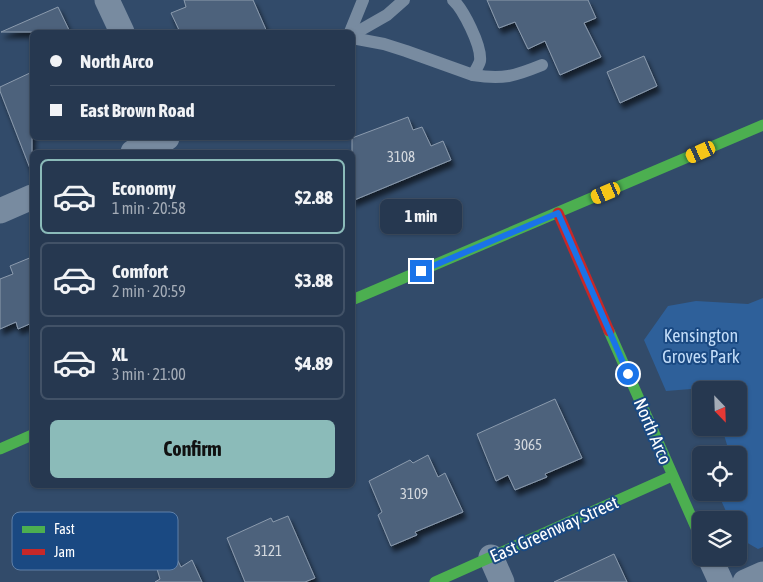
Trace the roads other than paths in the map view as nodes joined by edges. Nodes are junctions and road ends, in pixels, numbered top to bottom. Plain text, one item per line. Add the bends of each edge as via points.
1 (107, 0) edge
2 (363, 0) edge
3 (404, 0) edge
4 (453, 0) edge
5 (121, 30) edge
6 (354, 30) edge
7 (355, 33) edge
8 (355, 36) edge
9 (542, 65) dead end
10 (473, 75) junction
11 (763, 125) edge
12 (162, 140) edge
13 (138, 150) edge
14 (30, 198) edge
15 (0, 211) edge
16 (558, 213) junction
17 (355, 299) edge
18 (30, 436) edge
19 (0, 449) edge
20 (672, 476) junction
21 (692, 519) edge
22 (491, 557) junction
23 (714, 566) edge
24 (763, 574) edge
25 (435, 582) edge
26 (502, 582) edge
27 (722, 582) edge
28 (745, 582) edge

1 - 5 street
2 - 6 lane
3 - 7 lane via 387,15
4 - 10 lane via 458,4 479,52 480,61
8 - 10 lane
9 - 10 lane via 514,76 492,79
11 - 16 street
12 - 13 street
14 - 15 street
16 - 17 street
16 - 20 street, North Arco
18 - 19 street
20 - 21 street, North Arco
20 - 22 street, East Greenway Street
22 - 25 street, East Greenway Street
22 - 26 street
23 - 27 street
24 - 28 street

